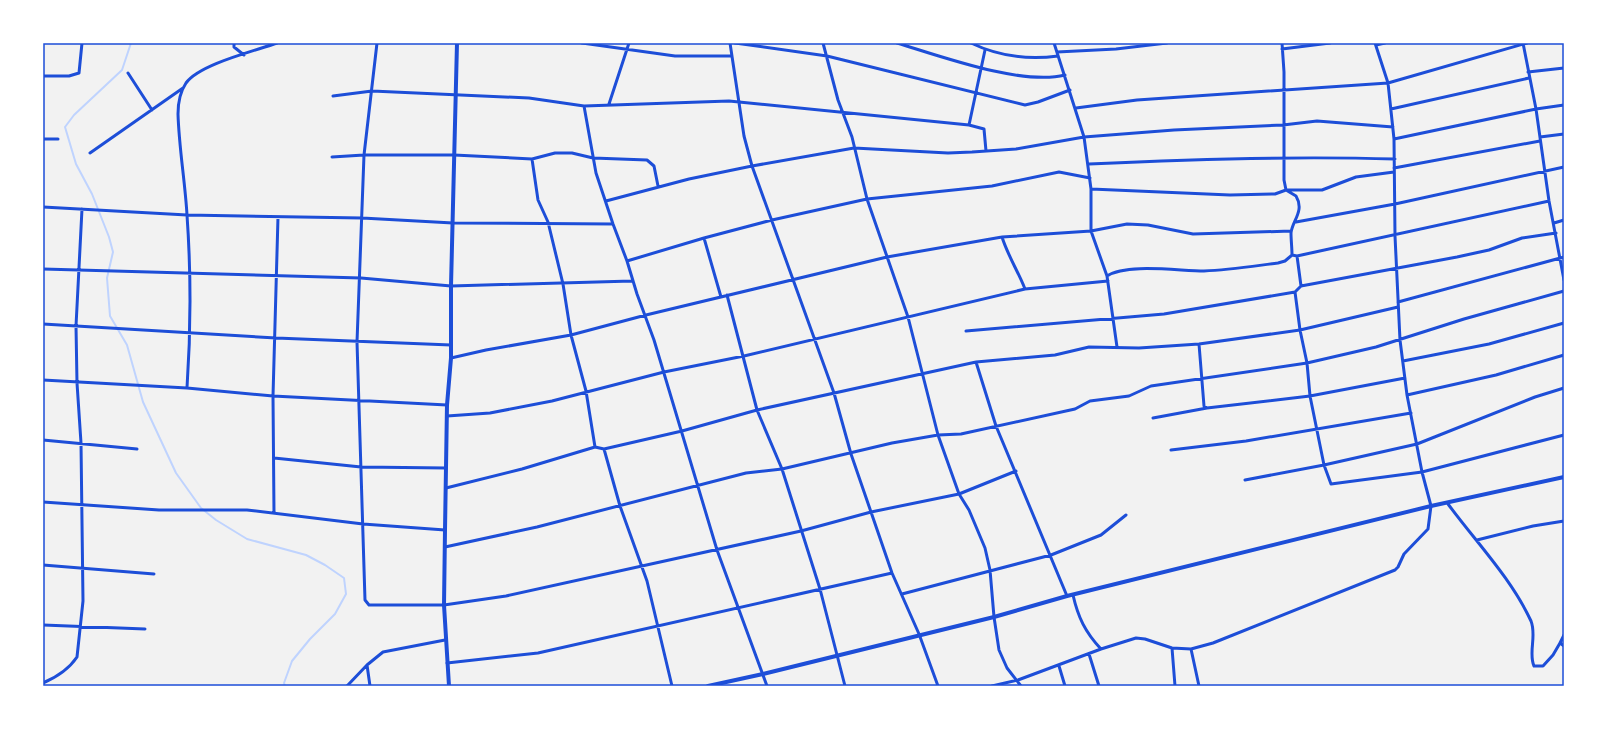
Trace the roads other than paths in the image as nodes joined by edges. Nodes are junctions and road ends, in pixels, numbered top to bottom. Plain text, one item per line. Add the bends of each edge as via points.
1 (82, 43) edge
2 (234, 43) edge
3 (277, 43) edge
4 (377, 43) edge
5 (457, 43) edge
6 (582, 43) edge
7 (629, 43) edge
8 (730, 43) edge
9 (735, 43) edge
10 (823, 43) edge
11 (897, 43) edge
12 (971, 43) edge
13 (1054, 43) edge
14 (1166, 43) edge
15 (1282, 43) edge
16 (1330, 43) edge
17 (1385, 43) edge
18 (1527, 43) edge
19 (1376, 44) edge
20 (1523, 44) edge
21 (1282, 49) junction
22 (627, 50) junction
23 (985, 50) junction
24 (1056, 52) junction
25 (244, 54) junction
26 (732, 56) junction
27 (826, 56) junction
28 (1058, 56) junction
29 (982, 68) junction
30 (1564, 68) edge
31 (1528, 72) junction
32 (128, 73) dead end
33 (1064, 74) junction
34 (43, 76) edge
35 (1529, 78) junction
36 (1388, 83) junction
37 (184, 88) junction
38 (1070, 90) junction
39 (372, 91) junction
40 (1284, 91) junction
41 (976, 93) junction
42 (455, 94) junction
43 (333, 96) dead end
44 (739, 102) junction
45 (609, 104) junction
46 (1564, 105) edge
47 (584, 106) junction
48 (1076, 108) junction
49 (1391, 108) junction
50 (1536, 109) junction
51 (152, 110) junction
52 (843, 113) junction
53 (968, 125) junction
54 (1283, 126) junction
55 (1393, 127) junction
56 (1564, 134) edge
57 (1084, 137) junction
58 (1540, 137) junction
59 (43, 139) edge
60 (58, 139) dead end
61 (1394, 139) junction
62 (1540, 141) junction
63 (854, 148) junction
64 (986, 151) junction
65 (90, 153) dead end
66 (364, 155) junction
67 (454, 155) junction
68 (332, 157) dead end
69 (593, 158) junction
70 (1284, 158) junction
71 (532, 159) junction
72 (1395, 159) junction
73 (1089, 164) junction
74 (752, 166) junction
75 (1564, 167) edge
76 (1394, 168) junction
77 (1545, 171) junction
78 (1394, 172) junction
79 (1090, 178) junction
80 (658, 186) junction
81 (1092, 189) junction
82 (1286, 190) junction
83 (867, 199) junction
84 (606, 201) junction
85 (1549, 201) junction
86 (1395, 204) junction
87 (43, 207) edge
88 (82, 210) junction
89 (187, 215) junction
90 (278, 217) junction
91 (362, 218) junction
92 (772, 220) junction
93 (1564, 220) edge
94 (548, 222) junction
95 (1296, 222) junction
96 (453, 223) junction
97 (1554, 223) junction
98 (613, 224) junction
99 (1091, 231) junction
100 (1291, 231) junction
101 (1556, 233) junction
102 (1395, 236) junction
103 (1002, 237) junction
104 (704, 238) junction
105 (1292, 255) junction
106 (1297, 256) junction
107 (887, 257) junction
108 (1562, 257) edge
109 (627, 260) junction
110 (43, 268) edge
111 (1396, 268) junction
112 (78, 270) junction
113 (189, 272) junction
114 (276, 276) junction
115 (1107, 276) junction
116 (361, 278) junction
117 (793, 279) junction
118 (1564, 280) edge
119 (632, 281) junction
120 (1108, 281) junction
121 (563, 284) junction
122 (451, 286) junction
123 (1301, 286) junction
124 (1025, 289) junction
125 (1564, 291) edge
126 (1295, 292) junction
127 (727, 295) junction
128 (721, 297) junction
129 (1398, 302) junction
130 (1398, 307) junction
131 (646, 315) junction
132 (908, 317) junction
133 (1113, 318) junction
134 (1564, 323) edge
135 (43, 324) edge
136 (76, 326) junction
137 (1300, 330) junction
138 (966, 331) dead end
139 (190, 333) junction
140 (571, 335) junction
141 (276, 338) junction
142 (814, 339) junction
143 (1400, 340) junction
144 (357, 342) junction
145 (1199, 344) junction
146 (451, 345) junction
147 (1117, 347) junction
148 (744, 356) junction
149 (1564, 356) edge
150 (451, 358) junction
151 (1403, 361) junction
152 (976, 362) junction
153 (1307, 363) junction
154 (664, 372) junction
155 (923, 372) junction
156 (1405, 378) junction
157 (1202, 379) junction
158 (43, 380) edge
159 (77, 383) junction
160 (187, 388) junction
161 (1564, 388) edge
162 (586, 391) junction
163 (834, 393) junction
164 (1407, 395) junction
165 (273, 396) junction
166 (1310, 396) junction
167 (358, 401) junction
168 (447, 405) junction
169 (1206, 408) junction
170 (757, 410) junction
171 (1411, 412) junction
172 (447, 416) junction
173 (1154, 418) dead end
174 (996, 426) junction
175 (1316, 430) junction
176 (682, 431) junction
177 (938, 435) junction
178 (1564, 435) edge
179 (43, 440) edge
180 (81, 443) junction
181 (1417, 444) junction
182 (595, 446) junction
183 (137, 449) dead end
184 (604, 449) junction
185 (1171, 450) dead end
186 (851, 454) junction
187 (274, 458) junction
188 (1324, 465) junction
189 (361, 467) junction
190 (446, 468) junction
191 (782, 469) junction
192 (1016, 471) junction
193 (1422, 472) junction
194 (1564, 477) edge
195 (1245, 480) dead end
196 (698, 485) junction
197 (446, 488) junction
198 (959, 494) junction
199 (43, 502) edge
200 (1448, 504) junction
201 (83, 506) junction
202 (620, 506) junction
203 (1431, 506) junction
204 (871, 512) junction
205 (274, 513) junction
206 (1126, 515) dead end
207 (1564, 520) edge
208 (363, 524) junction
209 (445, 530) junction
210 (801, 531) junction
211 (1477, 540) junction
212 (445, 547) junction
213 (717, 550) junction
214 (1051, 555) junction
215 (43, 565) edge
216 (642, 566) junction
217 (83, 569) junction
218 (990, 570) junction
219 (892, 573) junction
220 (154, 574) dead end
221 (820, 590) junction
222 (902, 594) junction
223 (1073, 595) junction
224 (1067, 596) junction
225 (444, 605) junction
226 (738, 609) junction
227 (994, 617) junction
228 (43, 625) edge
229 (81, 627) junction
230 (659, 627) junction
231 (145, 629) dead end
232 (919, 634) junction
233 (1564, 635) edge
234 (445, 640) junction
235 (1560, 643) junction
236 (1564, 646) edge
237 (1172, 648) junction
238 (1101, 649) junction
239 (1191, 649) junction
240 (1089, 654) junction
241 (838, 656) junction
242 (447, 663) junction
243 (367, 665) junction
244 (1059, 666) junction
245 (763, 674) junction
246 (1018, 680) junction
247 (43, 683) edge
248 (347, 686) edge
249 (370, 686) edge
250 (449, 686) edge
251 (672, 686) edge
252 (708, 686) edge
253 (767, 686) edge
254 (845, 686) edge
255 (938, 686) edge
256 (992, 686) edge
257 (1021, 686) edge
258 (1065, 686) edge
259 (1099, 686) edge
260 (1175, 686) edge
261 (1199, 686) edge

1 - 34 street via 80,73 69,76
2 - 25 street via 234,47
3 - 25 street
4 - 39 street
5 - 42 street
6 - 22 street
7 - 22 street
8 - 26 street
9 - 27 street
10 - 27 street
11 - 29 street
12 - 23 street
13 - 24 street
14 - 24 street
15 - 21 street
16 - 21 street
17 - 19 street
18 - 20 street
19 - 36 street
20 - 31 street
20 - 36 street
21 - 40 street
22 - 26 street via 675,56
22 - 45 street
23 - 28 street via 1021,57
23 - 29 street
24 - 28 street
25 - 37 street via 205,68 192,76
26 - 44 street
27 - 41 street
27 - 52 street
28 - 33 street
29 - 33 street via 1038,77 1053,78
29 - 41 street
30 - 31 street
31 - 35 street
32 - 51 street
33 - 38 street
35 - 49 street
35 - 50 street
36 - 40 street
36 - 49 street
37 - 51 street
37 - 89 street via 178,114
38 - 41 street via 1025,105
38 - 48 street
39 - 42 street
39 - 43 street
39 - 66 street
40 - 48 street via 1137,100
40 - 54 street
41 - 53 street
42 - 47 street via 529,98
42 - 67 street
44 - 45 street
44 - 52 street
44 - 74 street
45 - 47 street
46 - 50 street
47 - 69 street
48 - 57 street
49 - 55 street
50 - 58 street
50 - 61 street
51 - 65 street
52 - 53 street
52 - 63 street
53 - 64 street via 984,129
54 - 55 street via 1327,121
54 - 57 street via 1174,130
54 - 70 street
55 - 61 street
56 - 58 street
57 - 64 street via 1016,149
57 - 73 street
58 - 62 street
59 - 60 street
61 - 72 street
62 - 76 street
62 - 77 street
63 - 64 street via 948,153
63 - 74 street
63 - 83 street
66 - 67 street
66 - 68 street
66 - 91 street
67 - 71 street
67 - 96 street
69 - 71 street via 563,153
69 - 80 street via 647,160 654,166
69 - 84 street
70 - 72 street
70 - 73 street
70 - 82 street
71 - 94 street via 538,200
72 - 76 street
73 - 79 street
74 - 80 street
74 - 92 street
75 - 77 street
76 - 78 street
77 - 85 street
77 - 86 street
78 - 82 street via 1356,177 1322,190
78 - 86 street
79 - 81 street
79 - 83 street via 1059,172 992,186
80 - 84 street
81 - 82 street via 1230,195 1275,194
81 - 99 street
82 - 95 street via 1298,199 1299,211
83 - 92 street
83 - 107 street
84 - 98 street
85 - 97 street
85 - 102 street
86 - 95 street
86 - 102 street
87 - 88 street
88 - 89 street
88 - 112 street
89 - 90 street
89 - 113 street
90 - 91 street
90 - 114 street
91 - 96 street
91 - 116 street
92 - 104 street
92 - 117 street
93 - 97 street
94 - 96 street
94 - 98 street
94 - 121 street
95 - 100 street
96 - 122 street
97 - 101 street
98 - 109 street
99 - 100 street via 1127,224 1148,225 1193,234
99 - 103 street
99 - 115 street
100 - 105 street
101 - 108 street
101 - 111 street via 1522,238 1489,250
102 - 106 street
102 - 111 street
103 - 107 street
103 - 124 street via 1007,254 1016,267
104 - 109 street
104 - 128 street
105 - 106 street
105 - 115 street via 1278,263 1205,271 1119,270
106 - 123 street
107 - 117 street
107 - 132 street
108 - 118 street
108 - 129 street
109 - 119 street
110 - 112 street
111 - 123 street
111 - 129 street
112 - 113 street
112 - 136 street
113 - 114 street
113 - 139 street
114 - 116 street
114 - 141 street
115 - 120 street
116 - 122 street
116 - 144 street
117 - 127 street
117 - 142 street
119 - 121 street
119 - 131 street
120 - 124 street
120 - 133 street
121 - 122 street
121 - 140 street
122 - 146 street
123 - 126 street
124 - 132 street
125 - 143 street
126 - 133 street via 1164,314
126 - 137 street
127 - 128 street
127 - 148 street
128 - 131 street
129 - 130 street
130 - 137 street
130 - 143 street
131 - 140 street
131 - 154 street
132 - 142 street
132 - 155 street
133 - 138 street
133 - 147 street
134 - 151 street via 1489,344
135 - 136 street
136 - 139 street
136 - 159 street
137 - 145 street
137 - 153 street
139 - 141 street
139 - 160 street
140 - 150 street
140 - 162 street
141 - 144 street
141 - 165 street
142 - 148 street
142 - 163 street
143 - 151 street
143 - 153 street
144 - 146 street
144 - 167 street
145 - 147 street
145 - 157 street
146 - 150 street
147 - 152 street via 1087,347 1055,356
148 - 154 street
148 - 170 street
149 - 164 street via 1496,375
150 - 168 street
151 - 156 street
152 - 155 street
152 - 174 street
153 - 157 street
153 - 166 street
154 - 162 street
154 - 176 street
155 - 163 street
155 - 177 street
156 - 164 street
156 - 166 street
157 - 169 street
157 - 174 street via 1151,386 1129,396 1090,401 1075,409
158 - 159 street
159 - 160 street
159 - 180 street
160 - 165 street
161 - 181 street
162 - 172 street via 529,406
162 - 182 street
163 - 170 street
163 - 186 street
164 - 171 street
165 - 167 street
165 - 187 street
166 - 169 street
166 - 175 street
167 - 168 street
167 - 189 street
168 - 172 street
169 - 173 street
170 - 176 street
170 - 191 street
171 - 175 street
171 - 181 street
172 - 190 street
174 - 177 street via 961,434
174 - 192 street
175 - 185 street
175 - 188 street
176 - 184 street
176 - 196 street
177 - 186 street
177 - 198 street
178 - 193 street
179 - 180 street
180 - 183 street
180 - 201 street
181 - 188 street
181 - 193 street
182 - 184 street
182 - 197 street via 522,469
184 - 202 street
186 - 191 street
186 - 204 street
187 - 189 street
187 - 205 street
188 - 193 street via 1329,482 1334,485
188 - 195 street
189 - 190 street
189 - 208 street
190 - 197 street
191 - 196 street via 746,473
191 - 210 street
192 - 198 street
192 - 214 street
193 - 203 street
194 - 200 street
196 - 202 street
196 - 213 street
197 - 209 street
198 - 204 street
198 - 218 street via 978,529
199 - 201 street
200 - 203 street
200 - 211 street
201 - 205 street via 159,510 232,509
201 - 217 street
202 - 212 street
202 - 216 street
203 - 223 street
203 - 239 street via 1428,528 1404,554 1395,570 1213,643
204 - 210 street
204 - 219 street
205 - 208 street
206 - 214 street via 1101,535
207 - 211 street
208 - 209 street
208 - 225 street via 367,604
209 - 212 street
210 - 213 street
210 - 221 street
211 - 235 street via 1531,621 1534,634 1534,666 1543,666
212 - 225 street
213 - 216 street
213 - 226 street
214 - 218 street
214 - 224 street
215 - 217 street
216 - 225 street via 506,596
216 - 230 street
217 - 220 street
217 - 229 street via 84,600
218 - 222 street
218 - 227 street
219 - 221 street
219 - 222 street
221 - 226 street
221 - 241 street
222 - 232 street
223 - 224 street
223 - 238 street via 1080,622
224 - 227 street
225 - 234 street
226 - 230 street
226 - 245 street
227 - 232 street
227 - 246 street via 1003,659 1011,675
228 - 229 street
229 - 231 street
229 - 247 street via 77,657 72,664
230 - 242 street via 538,654
230 - 251 street
232 - 241 street
232 - 255 street
233 - 235 street
234 - 242 street
234 - 243 street via 384,652
235 - 236 street
237 - 238 street via 1136,638
237 - 239 street
237 - 260 street
238 - 240 street
239 - 261 street
240 - 244 street
240 - 259 street
241 - 245 street
241 - 254 street
242 - 250 street
243 - 248 street
243 - 249 street
244 - 246 street
244 - 258 street
245 - 252 street
245 - 253 street
246 - 256 street
246 - 257 street

